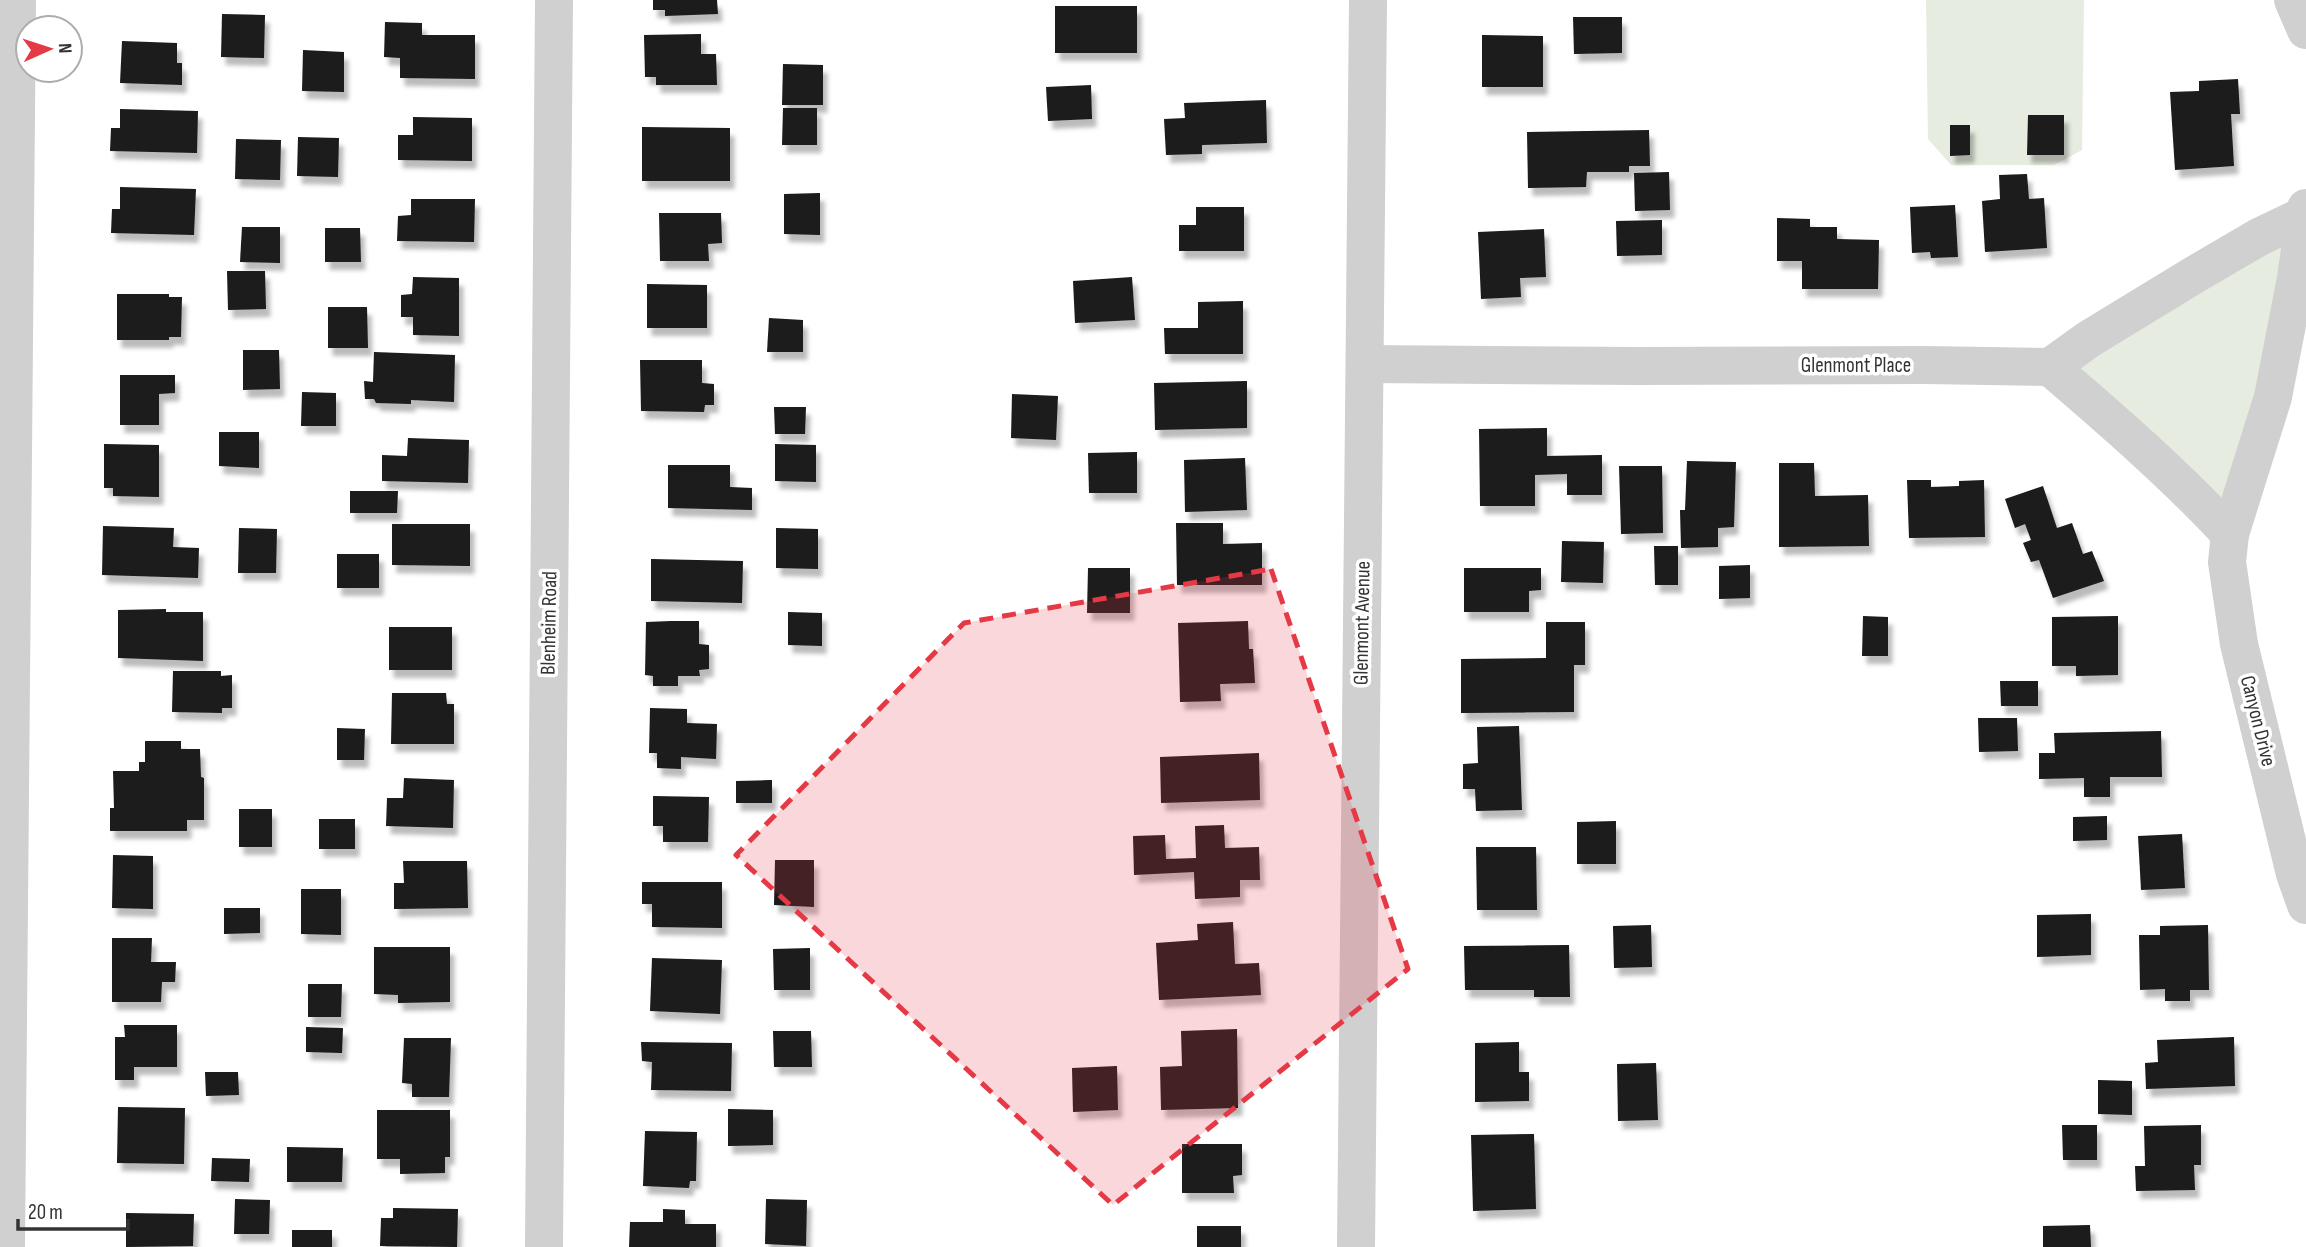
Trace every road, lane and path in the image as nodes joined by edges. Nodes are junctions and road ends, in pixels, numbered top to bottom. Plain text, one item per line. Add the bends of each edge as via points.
1 (17, 0) edge
2 (554, 0) edge
3 (1368, 0) edge
4 (2293, 0) edge
5 (2306, 30) edge
6 (2305, 211) edge
7 (1365, 365) junction
8 (2050, 367) junction
9 (2230, 534) junction
10 (2306, 905) edge
11 (6, 1247) edge
12 (544, 1247) edge
13 (1356, 1247) edge

1 - 11 street
2 - 12 street, Blenheim Road
3 - 7 street, Glenmont Avenue
4 - 5 street
6 - 8 street via 2182,282
6 - 9 street, Canyon Drive via 2273,397
7 - 8 street, Glenmont Place
7 - 13 street, Glenmont Avenue
8 - 9 street
9 - 10 street, Canyon Drive via 2228,562 2239,644

